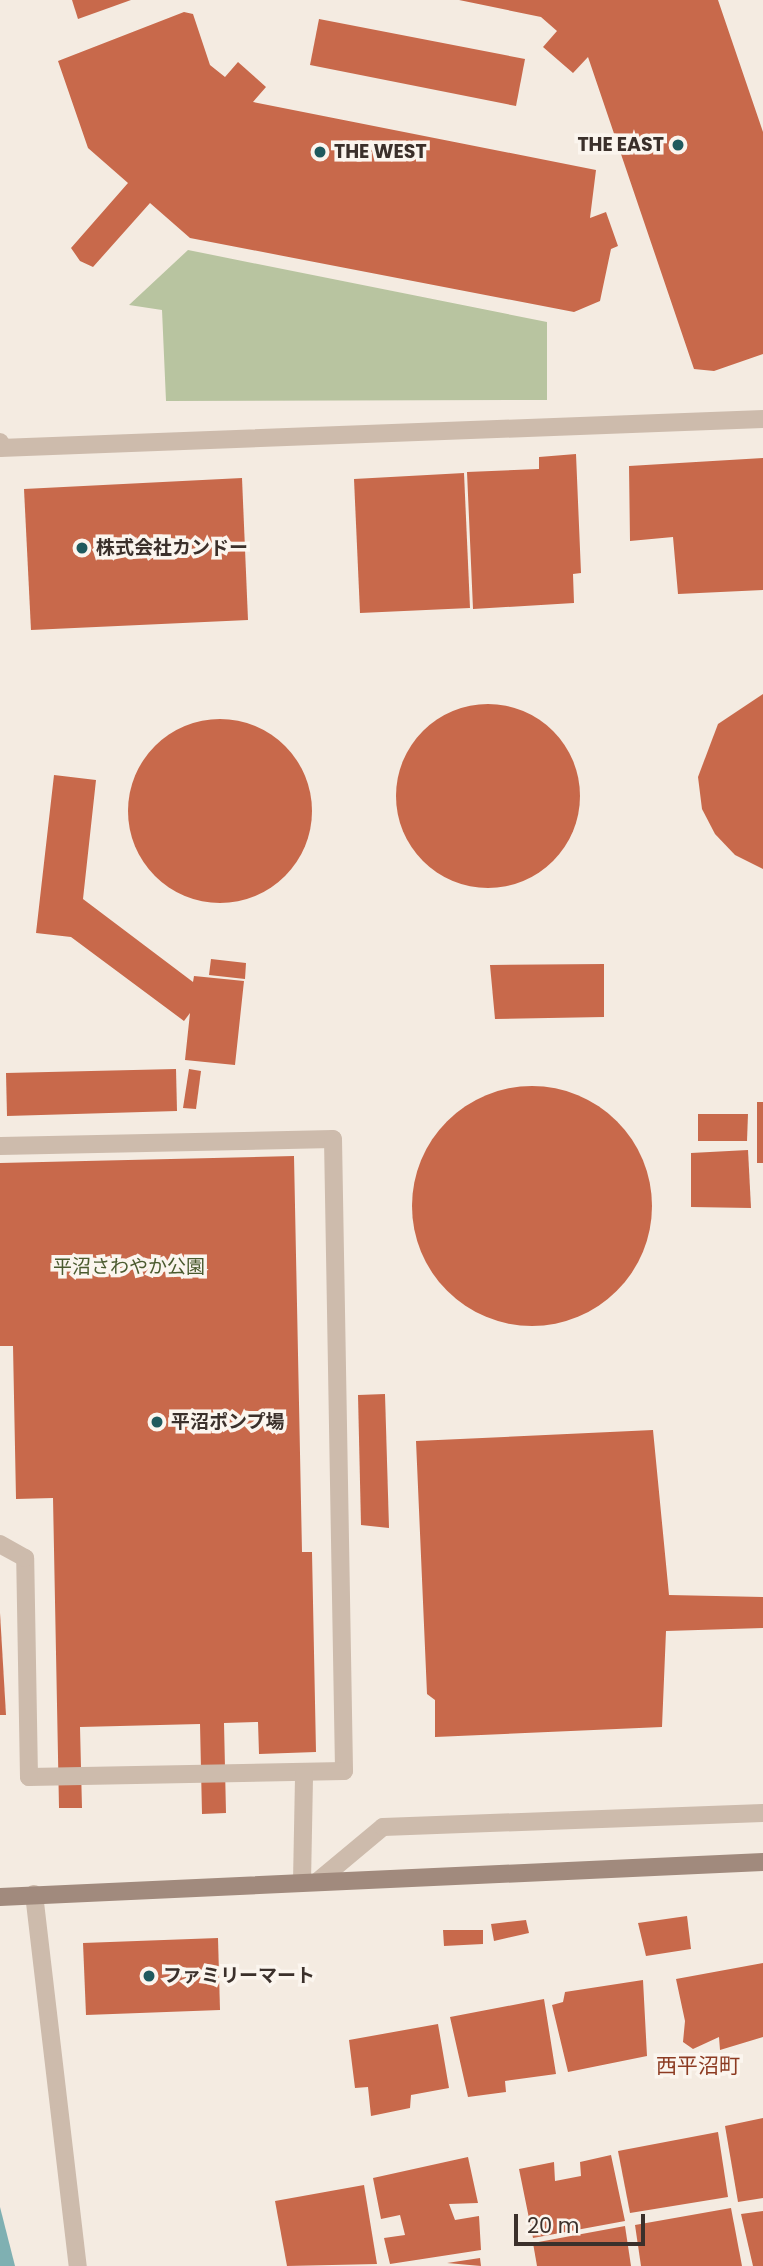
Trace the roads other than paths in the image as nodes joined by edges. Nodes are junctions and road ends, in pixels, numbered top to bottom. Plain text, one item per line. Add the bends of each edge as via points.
1 (763, 419) edge
2 (0, 442) edge
3 (0, 1146) edge
4 (0, 1544) edge
5 (304, 1775) junction
6 (763, 1813) edge
7 (763, 1862) edge
8 (310, 1882) junction
9 (34, 1894) junction
10 (0, 1897) edge
11 (78, 2266) edge

1 - 2 street via 0,448
3 - 5 street via 334,1139 344,1770
4 - 5 street via 25,1558 29,1777
5 - 8 street
6 - 8 street via 383,1827
7 - 8 street
8 - 9 street
9 - 10 street
9 - 11 street

